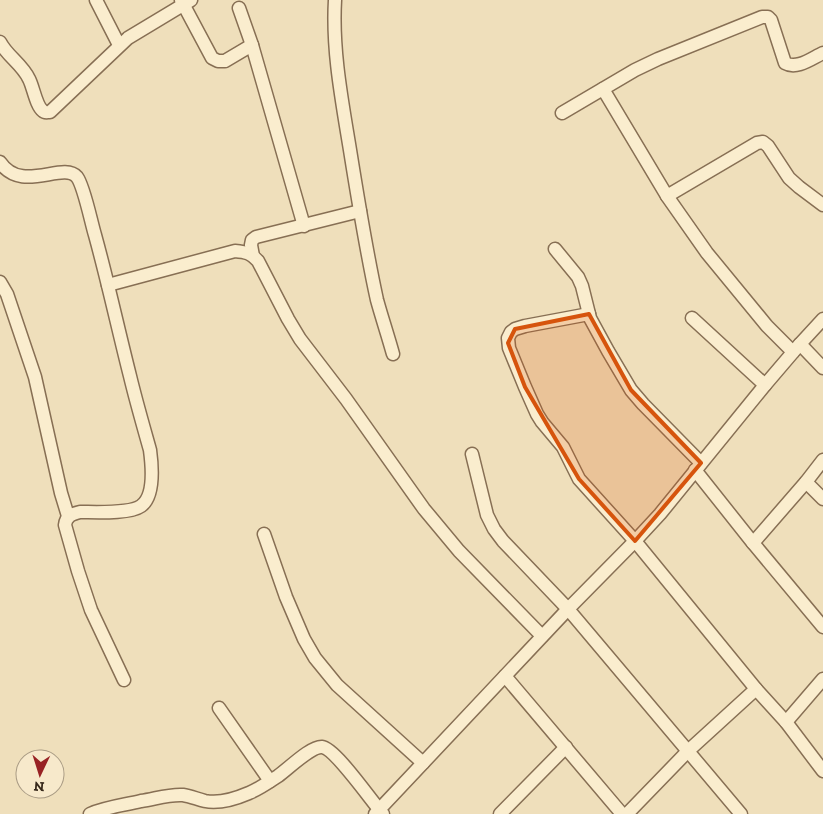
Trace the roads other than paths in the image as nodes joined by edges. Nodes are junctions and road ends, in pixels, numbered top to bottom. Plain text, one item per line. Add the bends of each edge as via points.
1 (96, 0) edge
2 (335, 0) edge
3 (185, 2) edge
4 (239, 8) dead end
5 (0, 42) edge
6 (119, 44) junction
7 (252, 45) junction
8 (823, 53) edge
9 (603, 89) junction
10 (562, 112) dead end
11 (0, 162) edge
12 (667, 196) junction
13 (823, 205) edge
14 (360, 211) junction
15 (304, 226) junction
16 (555, 249) dead end
17 (253, 256) junction
18 (0, 282) edge
19 (108, 285) junction
20 (589, 314) junction
21 (692, 318) dead end
22 (823, 319) edge
23 (796, 348) junction
24 (393, 354) dead end
25 (823, 368) edge
26 (765, 385) junction
27 (472, 454) dead end
28 (823, 460) edge
29 (698, 467) junction
30 (806, 482) junction
31 (823, 499) edge
32 (68, 516) junction
33 (264, 534) dead end
34 (635, 541) junction
35 (753, 543) junction
36 (568, 608) junction
37 (823, 626) edge
38 (542, 636) junction
39 (505, 676) junction
40 (823, 679) edge
41 (124, 680) dead end
42 (756, 689) junction
43 (219, 708) dead end
44 (786, 722) junction
45 (566, 747) junction
46 (688, 751) junction
47 (423, 763) junction
48 (823, 771) edge
49 (270, 781) junction
50 (379, 813) edge
51 (90, 814) edge
52 (500, 814) edge
53 (622, 814) edge
54 (627, 814) edge
55 (741, 814) edge

1 - 6 street
2 - 14 street via 337,65
3 - 6 street
3 - 7 street via 212,58 224,61
4 - 7 street
5 - 6 street via 25,72 38,105 45,112 55,108
7 - 15 street
8 - 9 street via 801,64 788,65 771,20 762,17 658,59
9 - 10 street
9 - 12 street
11 - 19 street via 20,176 64,172 73,173 78,178
12 - 13 street via 763,142 789,178
12 - 23 street via 707,253 767,326
14 - 15 street
14 - 24 street via 378,301
15 - 17 street via 256,237 251,245
16 - 20 street via 578,277
17 - 19 street via 235,251
17 - 38 street via 300,339 424,509 459,551
18 - 32 street via 35,377
19 - 32 street via 150,450 151,485 146,502 130,511 80,512
20 - 29 street via 631,390
20 - 34 street via 515,329 508,338 509,348 537,414 563,447 579,479
21 - 26 street
22 - 23 street
23 - 25 street
23 - 26 street
26 - 29 street
27 - 36 street via 494,528 503,542
28 - 30 street
29 - 34 street
29 - 35 street
30 - 31 street
30 - 35 street
32 - 41 street via 65,525 91,610
33 - 47 street via 304,640 316,658 337,684
34 - 36 street
34 - 42 street
35 - 37 street
36 - 38 street
36 - 46 street
38 - 39 street
39 - 45 street
39 - 47 street
40 - 44 street
42 - 44 street
42 - 46 street
43 - 49 street
44 - 48 street
45 - 52 street
45 - 53 street
46 - 54 street
46 - 55 street
47 - 50 street
49 - 50 street via 311,751 324,747 346,768
49 - 51 street via 249,793 219,802 184,795 169,796

